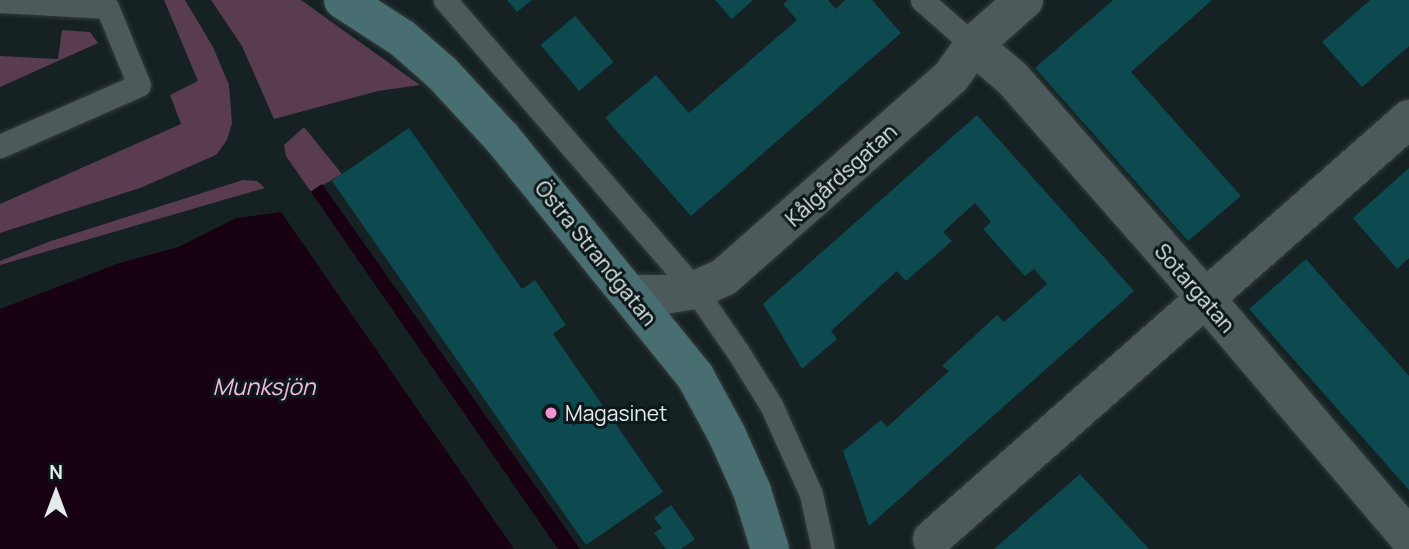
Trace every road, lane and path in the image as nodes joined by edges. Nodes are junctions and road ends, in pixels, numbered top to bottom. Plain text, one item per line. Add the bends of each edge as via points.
1 (446, 0) edge
2 (922, 0) edge
3 (1024, 0) edge
4 (0, 1) edge
5 (349, 2) edge
6 (973, 45) junction
7 (1409, 119) edge
8 (0, 146) edge
9 (695, 290) junction
10 (629, 294) junction
11 (1205, 298) junction
12 (932, 538) dead end
13 (1409, 538) edge
14 (770, 549) edge
15 (823, 549) edge

1 - 9 lane
2 - 6 lane
3 - 6 street, Kålgårdsgatan
4 - 8 lane via 107,7 139,85
5 - 10 main road, Östra Strandgatan via 402,38 442,73 503,139
6 - 9 street, Kålgårdsgatan via 951,77 738,266
6 - 11 street, Sotargatan via 1012,78
7 - 11 street
9 - 10 street, Kålgårdsgatan
9 - 15 lane via 771,405 811,494
10 - 14 main road, Östra Strandgatan via 695,376 752,491
11 - 12 street
11 - 13 street, Sotargatan

